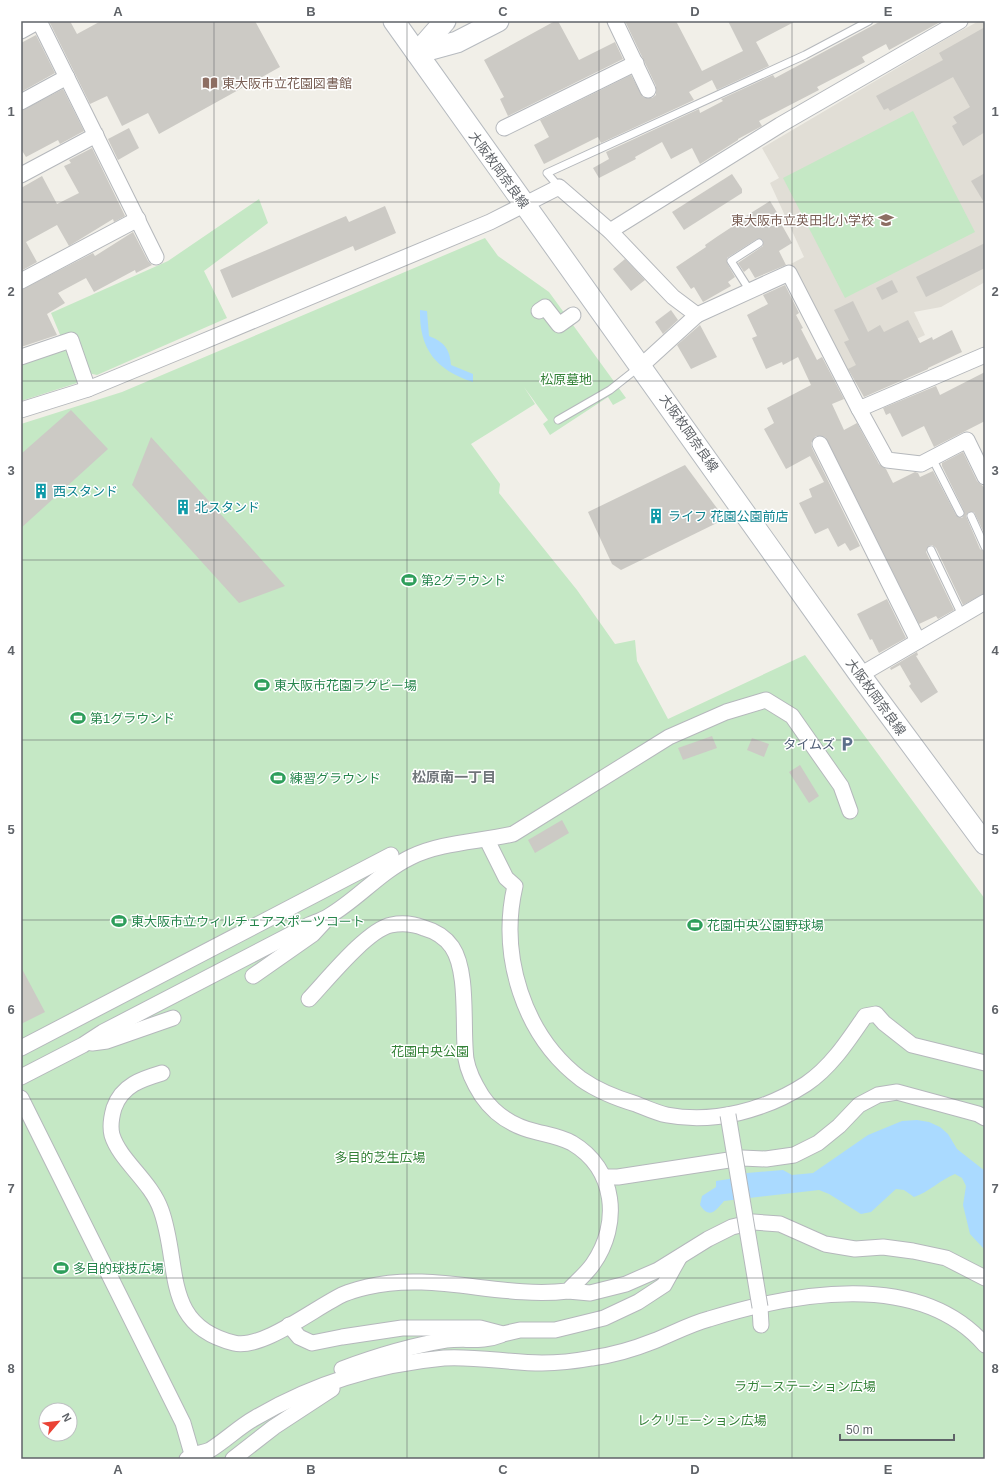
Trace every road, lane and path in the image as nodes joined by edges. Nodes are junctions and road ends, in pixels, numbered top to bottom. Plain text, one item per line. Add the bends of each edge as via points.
1 (39, 21) edge
2 (394, 21) edge
3 (445, 21) edge
4 (498, 21) edge
5 (615, 21) edge
6 (869, 21) edge
7 (960, 21) edge
8 (21, 30) edge
9 (417, 53) junction
10 (636, 63) junction
11 (68, 77) junction
12 (648, 90) dead end
13 (21, 102) edge
14 (504, 128) dead end
15 (96, 135) junction
16 (21, 175) edge
17 (559, 187) junction
18 (524, 205) junction
19 (138, 220) junction
20 (610, 232) junction
21 (759, 243) dead end
22 (156, 257) dead end
23 (21, 281) edge
24 (750, 291) junction
25 (539, 311) dead end
26 (573, 315) dead end
27 (697, 315) junction
28 (985, 355) edge
29 (21, 357) edge
30 (641, 366) junction
31 (88, 389) junction
32 (858, 409) junction
33 (21, 410) edge
34 (558, 420) dead end
35 (820, 444) dead end
36 (932, 458) junction
37 (985, 477) edge
38 (960, 513) dead end
39 (971, 516) dead end
40 (985, 547) edge
41 (930, 550) dead end
42 (985, 602) edge
43 (962, 615) junction
44 (918, 641) junction
45 (860, 675) junction
46 (850, 811) dead end
47 (487, 840) junction
48 (985, 844) edge
49 (391, 855) dead end
50 (329, 917) junction
51 (253, 976) dead end
52 (309, 999) dead end
53 (173, 1018) dead end
54 (83, 1045) junction
55 (21, 1048) edge
56 (985, 1063) edge
57 (162, 1073) dead end
58 (21, 1077) edge
59 (23, 1104) edge
60 (728, 1115) junction
61 (985, 1118) edge
62 (604, 1177) junction
63 (680, 1258) junction
64 (985, 1278) edge
65 (568, 1291) junction
66 (760, 1306) junction
67 (289, 1325) junction
68 (761, 1325) dead end
69 (503, 1334) junction
70 (985, 1345) edge
71 (332, 1382) junction
72 (190, 1457) edge
73 (233, 1459) edge

1 - 8 street
1 - 11 street
2 - 9 main road, 大阪枚岡奈良線
3 - 9 main road
4 - 9 main road via 457,42
5 - 10 street
6 - 17 lane via 805,55 547,173
7 - 20 street via 780,125
9 - 18 main road, 大阪枚岡奈良線
10 - 12 street
10 - 14 street
11 - 13 street
11 - 15 street
15 - 16 street
15 - 19 street
17 - 18 street
17 - 20 street
18 - 30 main road, 大阪枚岡奈良線
18 - 31 street via 483,225
19 - 22 street
19 - 23 street
20 - 27 street via 673,297
21 - 24 lane via 731,261
24 - 27 street
24 - 32 street via 789,273
25 - 26 street via 545,307 559,325
27 - 30 street
28 - 32 street
29 - 31 street via 71,340
30 - 34 lane via 610,390
30 - 45 main road, 大阪枚岡奈良線
31 - 33 street
32 - 36 street via 887,460 922,464
35 - 44 street
36 - 37 street via 967,440
36 - 38 lane
39 - 40 lane
41 - 43 lane
42 - 43 street
43 - 44 street
44 - 45 street
45 - 48 main road, 大阪枚岡奈良線
46 - 47 street via 841,786 792,716 766,700 726,712 669,737 513,834
47 - 50 street via 436,846 410,857
47 - 60 street via 506,878 515,886 509,935 517,984 542,1037 563,1062 581,1079 606,1094 667,1115 700,1118
49 - 55 street
50 - 51 street via 313,934
50 - 54 street via 103,1032
52 - 62 street via 371,936 390,925 407,924 440,934 452,946 458,960 462,981 466,1060 482,1096 497,1113 517,1126 556,1136 572,1144 590,1158
53 - 54 street via 107,1040
54 - 58 street
56 - 60 street via 912,1045 876,1014 864,1016 826,1068 806,1083 760,1107
57 - 67 street via 127,1087 114,1108 112,1134 119,1149 152,1191 161,1210 183,1309 197,1326 220,1339 237,1343 262,1340
59 - 72 street via 183,1422
60 - 66 street, bridge
61 - 62 street via 896,1092 878,1095 859,1104 839,1126 818,1143 794,1155 766,1159 742,1158
62 - 65 street via 611,1212 610,1231 593,1264
63 - 64 street via 732,1227 753,1222 780,1224 825,1244 855,1249 883,1247 946,1258
63 - 65 street via 626,1284 590,1293
63 - 69 street via 664,1285 638,1302 604,1318 554,1330 520,1330
65 - 67 street via 546,1294 420,1282 368,1286 344,1294
66 - 68 street
66 - 70 street via 821,1295 873,1295 897,1298 923,1303 947,1314 974,1333
66 - 71 street via 708,1319 653,1342 613,1355 574,1362 446,1358 390,1366
67 - 69 street via 299,1337 312,1343 402,1328 480,1328
69 - 71 street via 492,1339 448,1340 395,1350 340,1370
71 - 72 street via 254,1418 208,1451
71 - 73 street via 332,1389 274,1427

